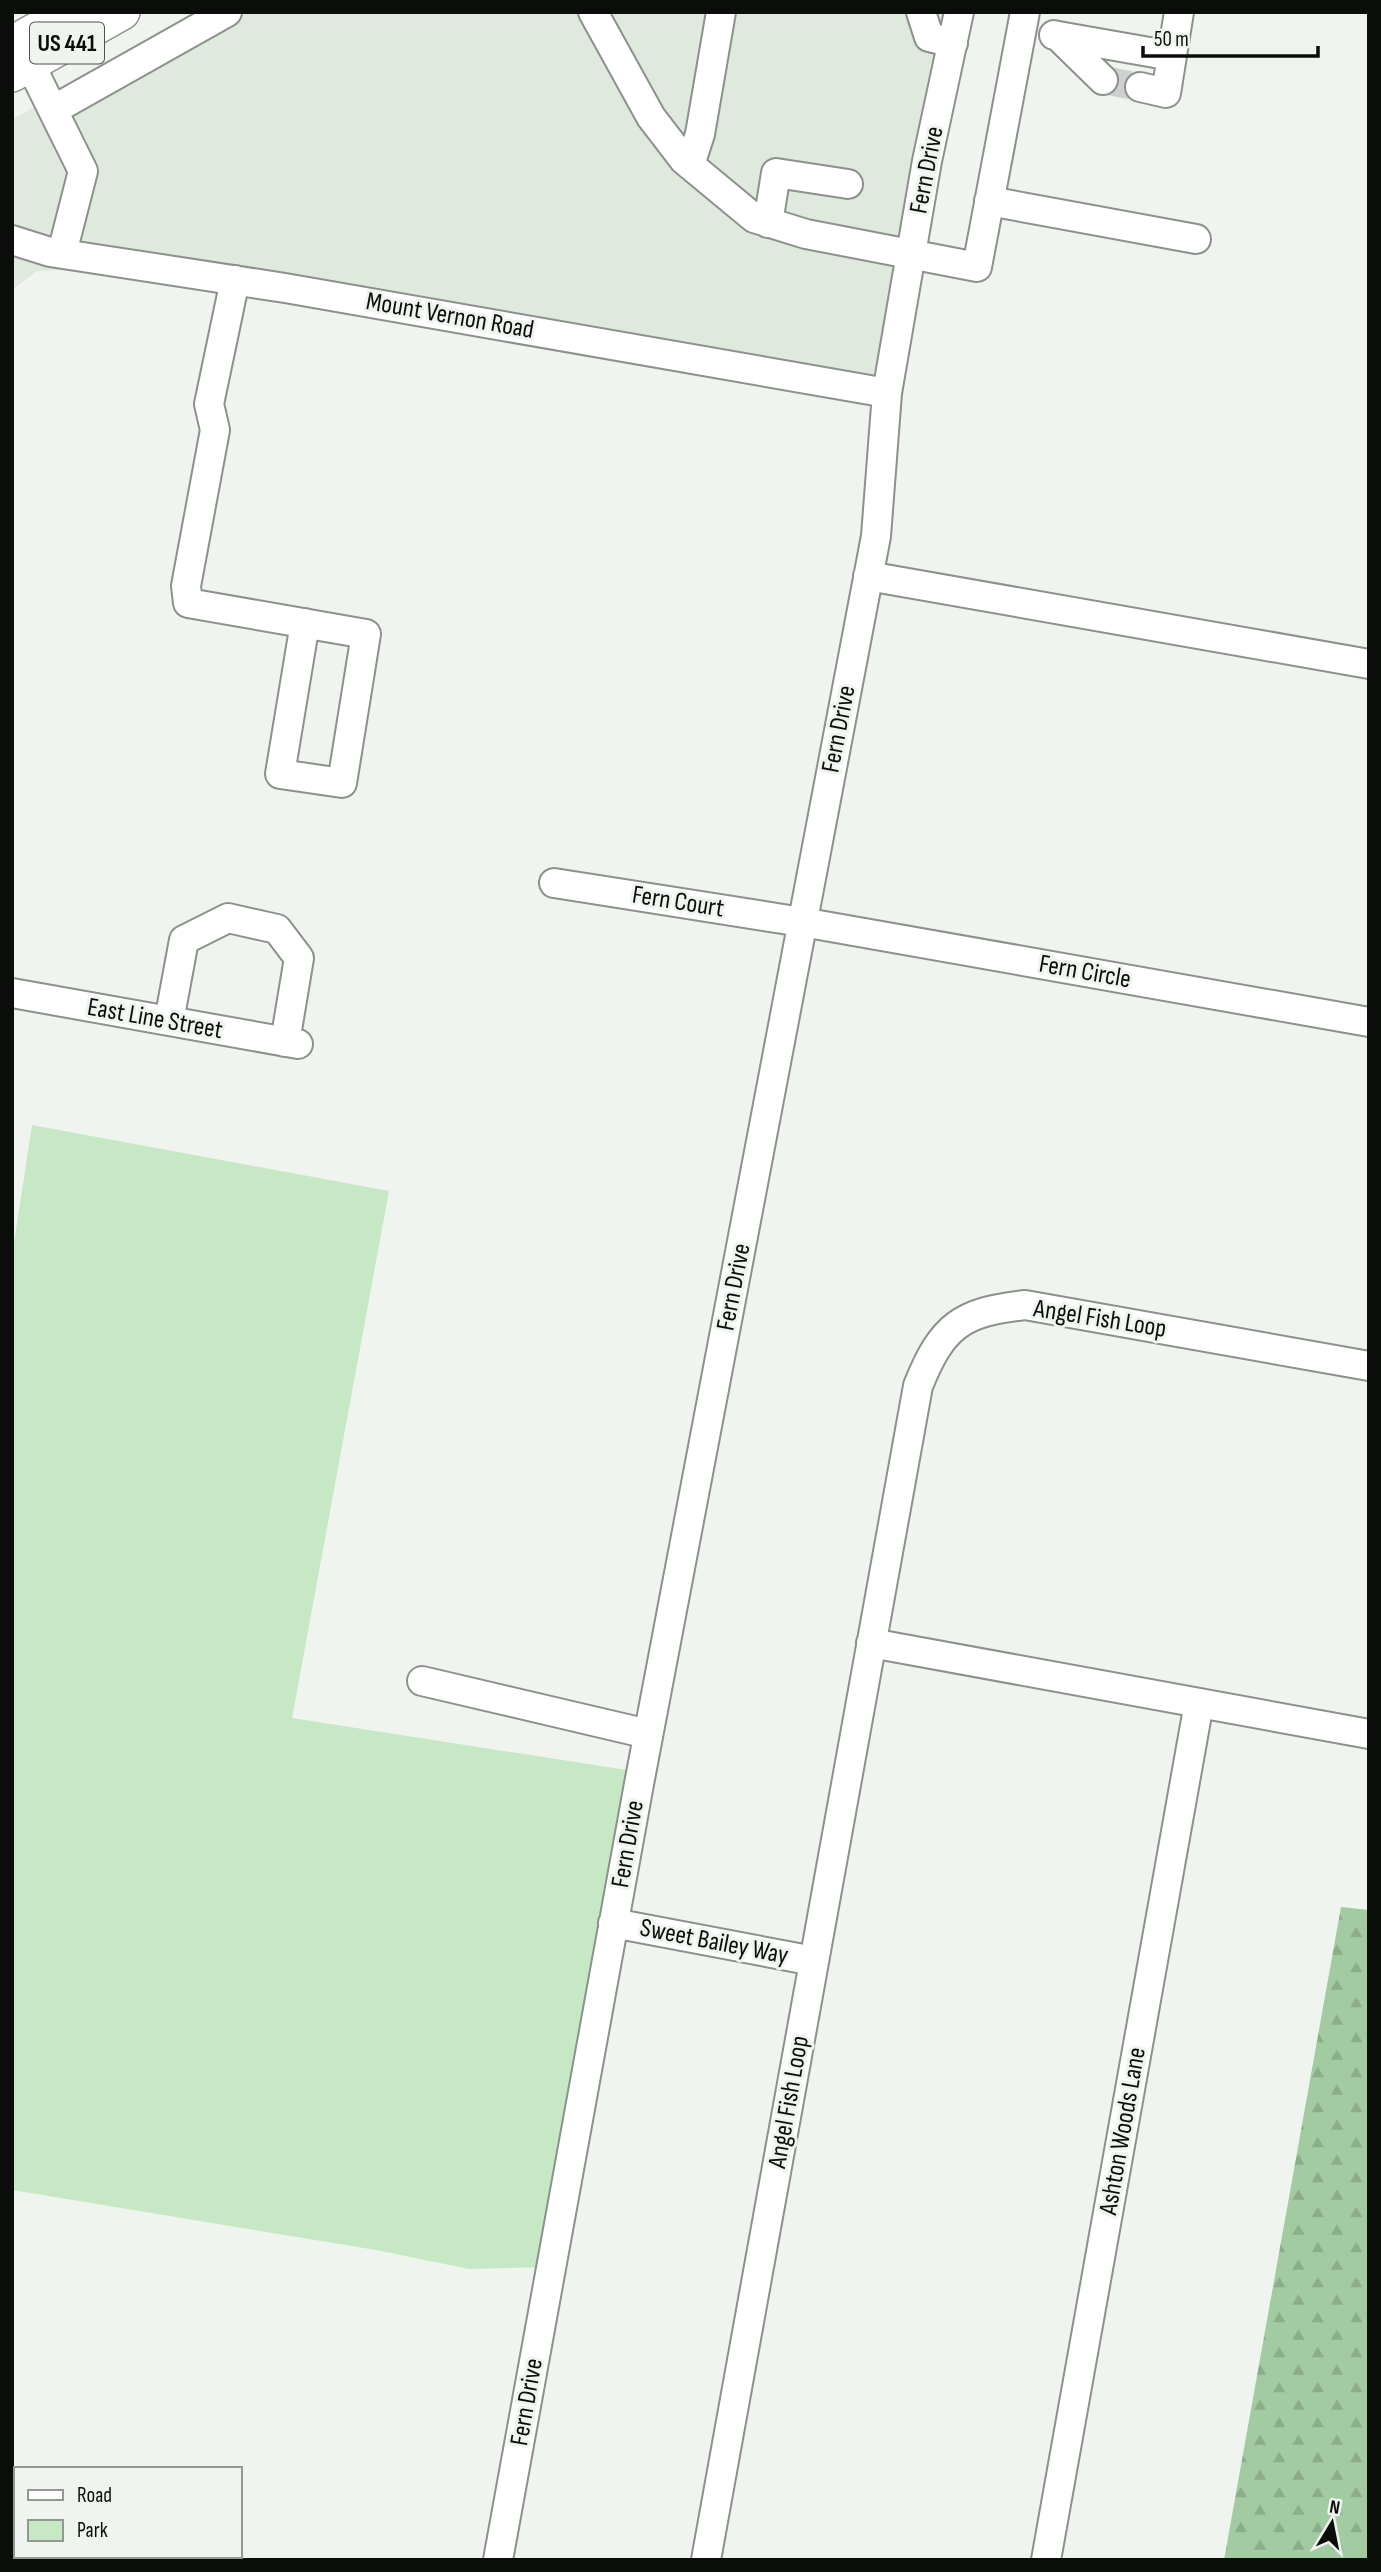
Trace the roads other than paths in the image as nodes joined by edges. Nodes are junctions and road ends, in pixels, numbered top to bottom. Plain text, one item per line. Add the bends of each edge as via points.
1 (69, 12) edge
2 (122, 12) edge
3 (227, 12) edge
4 (593, 12) edge
5 (721, 12) edge
6 (921, 12) edge
7 (959, 12) edge
8 (1179, 12) edge
9 (1023, 21) edge
10 (1058, 36) junction
11 (953, 43) junction
12 (1172, 56) junction
13 (18, 61) edge
14 (1103, 80) tunnel mouth
15 (1139, 87) tunnel mouth
16 (53, 110) junction
17 (690, 165) junction
18 (848, 184) dead end
19 (989, 201) junction
20 (768, 223) junction
21 (1196, 239) dead end
22 (12, 240) edge
23 (62, 253) junction
24 (911, 255) junction
25 (234, 280) junction
26 (887, 393) junction
27 (868, 576) junction
28 (305, 623) junction
29 (1369, 664) edge
30 (554, 883) dead end
31 (802, 922) junction
32 (12, 993) edge
33 (169, 1021) junction
34 (1369, 1022) edge
35 (1369, 1366) edge
36 (871, 1643) junction
37 (422, 1681) dead end
38 (1199, 1703) junction
39 (648, 1734) junction
40 (1369, 1734) edge
41 (613, 1923) junction
42 (814, 1961) junction
43 (498, 2560) edge
44 (706, 2560) edge
45 (1046, 2560) edge

1 - 13 main road
2 - 13 main road, US 441
3 - 16 street
4 - 17 street via 651,117
5 - 17 street via 700,134
6 - 11 street via 929,37
7 - 11 street, Fern Drive
8 - 12 street
9 - 10 street
9 - 19 street
10 - 12 street
10 - 14 street
11 - 24 street, Fern Drive
12 - 15 street via 1166,93
13 - 16 street
16 - 23 street via 83,172
17 - 20 street via 754,219
18 - 20 street via 776,173
19 - 21 street
19 - 24 street via 976,267
20 - 24 street
22 - 23 street, Mount Vernon Road
23 - 25 street, Mount Vernon Road
24 - 26 street, Fern Drive
25 - 26 street, Mount Vernon Road
25 - 28 street via 209,404 215,430 186,586 188,603
26 - 27 street, Fern Drive via 876,536
27 - 29 street
27 - 31 street, Fern Drive
28 - 28 street via 366,634 342,783 280,774
30 - 31 street, Fern Court
31 - 34 street, Fern Circle
31 - 39 street, Fern Drive
32 - 33 street, East Line Street
33 - 33 street, East Line Street via 291,1043 299,958 277,929 228,918 184,940
35 - 36 street, Angel Fish Loop via 1025,1305 988,1309 954,1326 931,1353 918,1386
36 - 38 street
36 - 42 street, Angel Fish Loop
37 - 39 street
38 - 40 street
38 - 45 street, Ashton Woods Lane
39 - 41 street, Fern Drive
41 - 42 street, Sweet Bailey Way
41 - 43 street, Fern Drive
42 - 44 street, Angel Fish Loop

